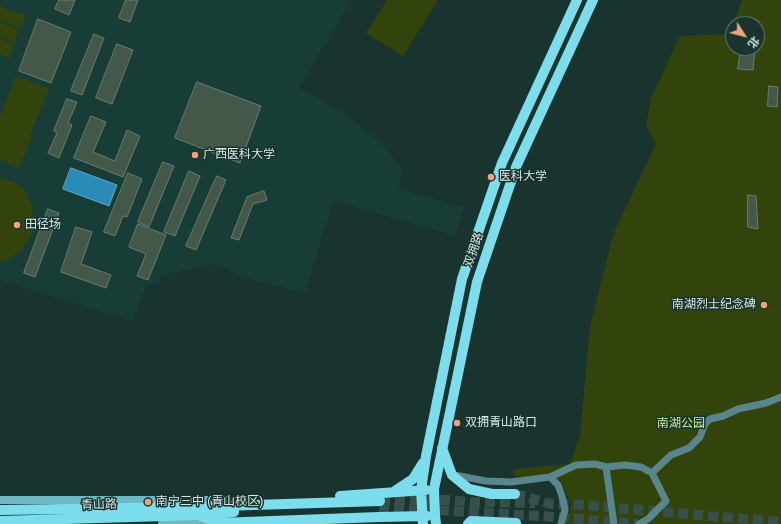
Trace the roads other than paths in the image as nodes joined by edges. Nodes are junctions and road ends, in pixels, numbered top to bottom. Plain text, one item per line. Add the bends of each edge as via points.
1 (577, 0) edge
2 (593, 0) edge
3 (781, 398) edge
4 (442, 448) junction
5 (426, 456) junction
6 (606, 467) junction
7 (652, 472) junction
8 (452, 475) junction
9 (550, 476) junction
10 (434, 489) junction
11 (421, 490) junction
12 (396, 491) junction
13 (516, 494) tunnel mouth
14 (0, 500) edge
15 (227, 500) junction
16 (379, 508) junction
17 (0, 510) edge
18 (195, 511) junction
19 (423, 520) edge
20 (436, 520) edge
21 (0, 521) edge
22 (516, 523) dead end
23 (162, 524) edge
24 (219, 524) edge
25 (394, 524) edge
26 (468, 524) edge
27 (561, 524) edge
28 (614, 524) edge
29 (639, 524) edge

1 - 5 main road, 双拥路 via 502,163 462,279
2 - 4 main road, 双拥路 via 516,167 476,282
3 - 7 street via 710,419 700,437 689,448 672,455
4 - 8 main road
4 - 10 main road, 双拥路
5 - 11 main road, 双拥路
5 - 12 main road via 412,479
6 - 7 street via 625,464
6 - 9 street via 595,464 576,465
6 - 28 street
7 - 29 street via 666,501 648,519
8 - 9 street via 511,482
8 - 13 main road via 469,489 492,494
9 - 27 street via 558,485 562,496 565,510
10 - 11 main road
10 - 20 main road, 双拥路
11 - 12 main road
11 - 19 main road, 双拥路
12 - 15 main road
14 - 15 street
15 - 18 main road
16 - 18 main road
16 - 19 main road
16 - 24 main road
16 - 25 main road
17 - 18 main road, 青山路
18 - 21 main road, 青山路
18 - 24 main road
19 - 20 main road
22 - 26 main road
23 - 24 street

